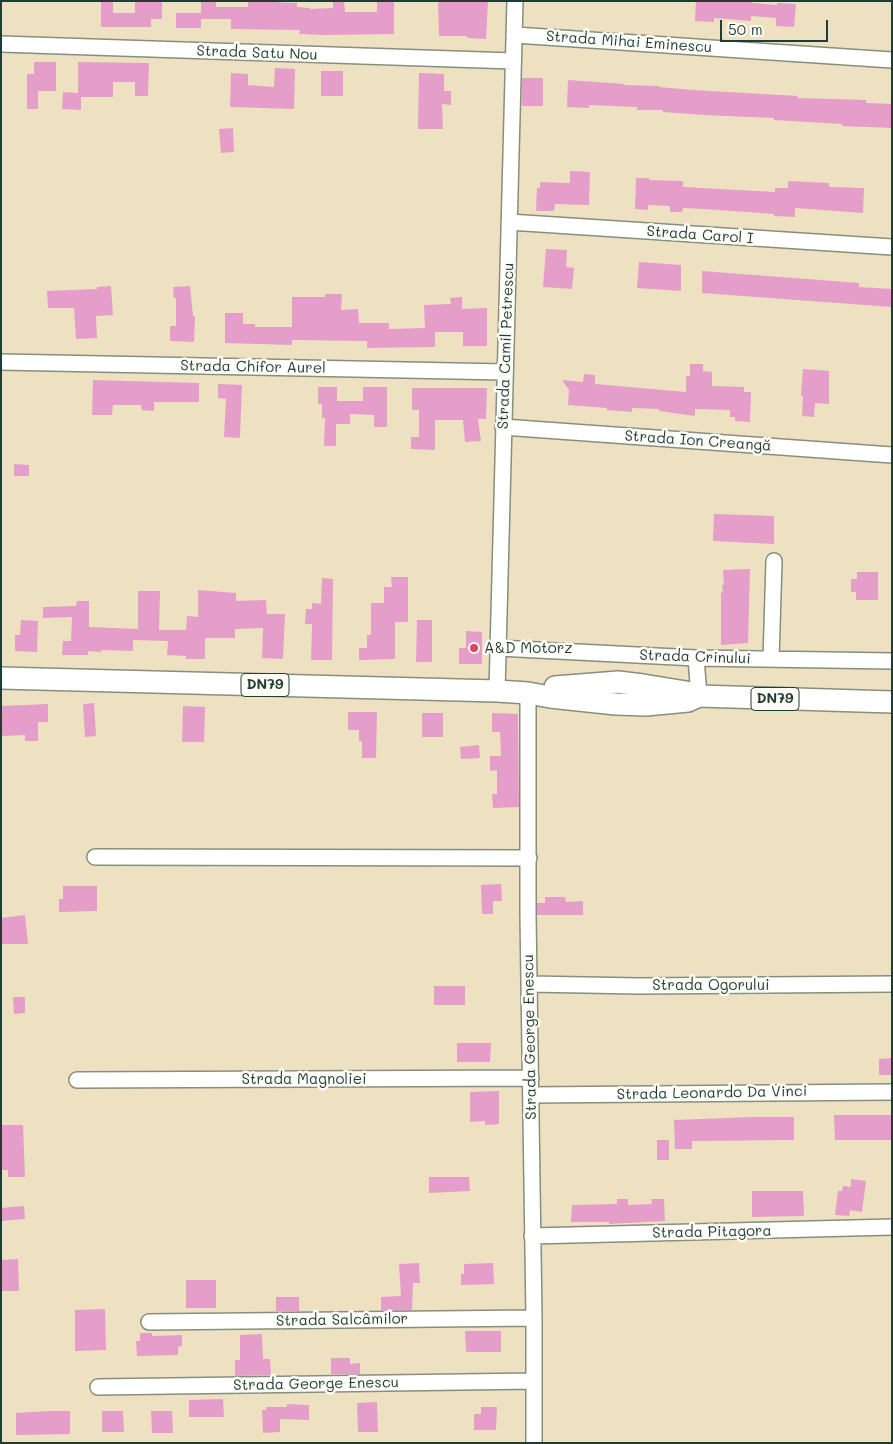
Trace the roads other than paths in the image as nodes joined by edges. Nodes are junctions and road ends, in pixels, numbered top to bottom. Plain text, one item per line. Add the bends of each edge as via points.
1 (515, 1) edge
2 (515, 35) junction
3 (1, 44) edge
4 (892, 60) edge
5 (513, 61) junction
6 (509, 222) junction
7 (892, 247) edge
8 (1, 362) edge
9 (505, 372) junction
10 (504, 426) junction
11 (892, 455) edge
12 (774, 561) dead end
13 (498, 648) junction
14 (696, 658) junction
15 (771, 659) junction
16 (892, 661) edge
17 (1, 678) edge
18 (497, 691) junction
19 (528, 693) junction
20 (699, 696) junction
21 (892, 702) edge
22 (95, 857) dead end
23 (529, 858) junction
24 (530, 984) junction
25 (892, 984) edge
26 (531, 1078) junction
27 (77, 1080) dead end
28 (892, 1092) edge
29 (531, 1095) junction
30 (892, 1227) edge
31 (532, 1236) junction
32 (534, 1318) junction
33 (149, 1322) dead end
34 (534, 1381) junction
35 (98, 1387) dead end
36 (534, 1443) edge

1 - 2 street, Strada Camil Petrescu
2 - 4 street, Strada Mihai Eminescu
2 - 5 street, Strada Camil Petrescu
3 - 5 street, Strada Satu Nou
5 - 6 street, Strada Camil Petrescu
6 - 7 street, Strada Carol I
6 - 9 street, Strada Camil Petrescu
8 - 9 street, Strada Chifor Aurel
9 - 10 street, Strada Camil Petrescu
10 - 11 street, Strada Ion Creangă
10 - 13 street, Strada Camil Petrescu
12 - 15 street
13 - 14 street, Strada Crinului
13 - 18 street, Strada Camil Petrescu
14 - 15 street, Strada Crinului
14 - 20 street
15 - 16 street, Strada Crinului
17 - 18 highway, DN79
18 - 19 highway, DN79
19 - 20 highway, DN79 via 646,705 688,701
19 - 23 street, Strada George Enescu
20 - 21 highway, DN79
22 - 23 street
23 - 24 street, Strada George Enescu
24 - 25 street, Strada Ogorului
24 - 26 street, Strada George Enescu
26 - 27 street, Strada Magnoliei
26 - 29 street, Strada George Enescu
28 - 29 street, Strada Leonardo Da Vinci
29 - 31 street, Strada George Enescu
30 - 31 street, Strada Pitagora
31 - 32 street, Strada George Enescu
32 - 33 street, Strada Salcâmilor
32 - 34 street, Strada George Enescu
34 - 35 street, Strada George Enescu
34 - 36 street, Strada George Enescu

